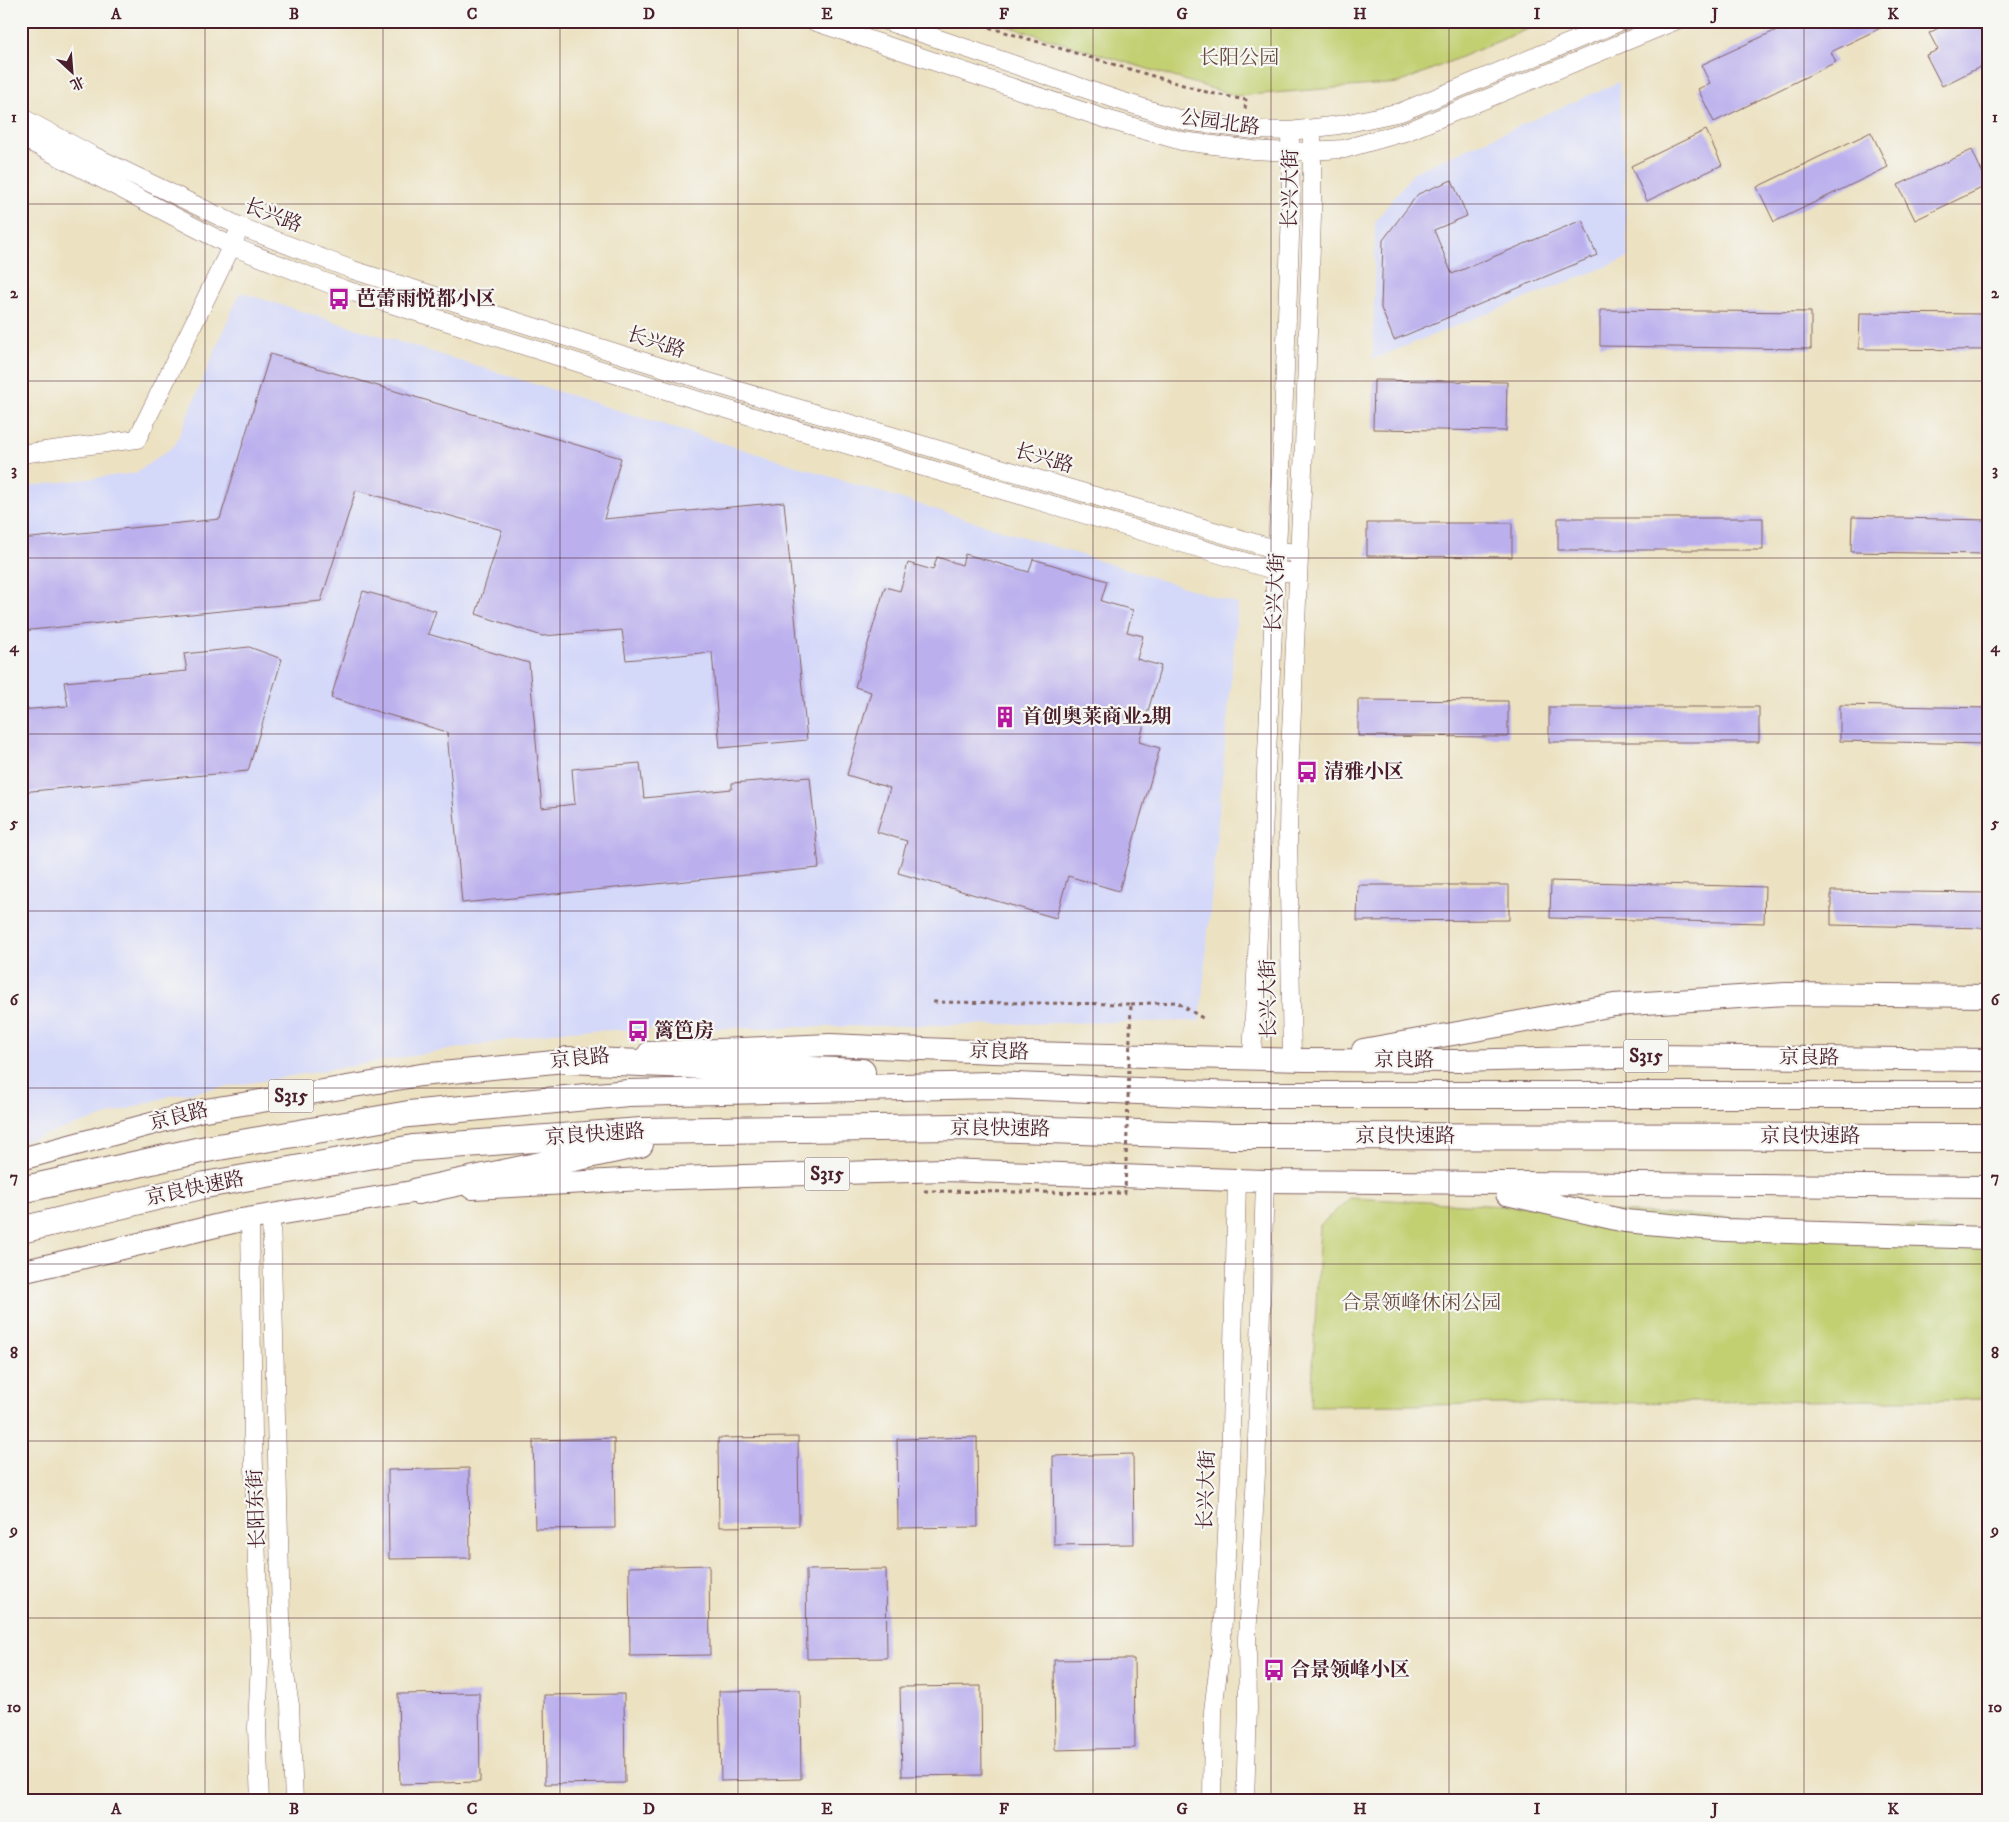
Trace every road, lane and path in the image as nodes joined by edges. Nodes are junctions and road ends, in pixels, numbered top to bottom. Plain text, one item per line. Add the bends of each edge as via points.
1 (812, 21) edge
2 (886, 21) edge
3 (991, 21) edge
4 (1622, 21) edge
5 (1675, 21) edge
6 (1245, 109) dead end
7 (21, 117) edge
8 (1312, 129) junction
9 (1290, 131) junction
10 (21, 137) edge
11 (1313, 151) junction
12 (1290, 152) junction
13 (241, 228) junction
14 (231, 246) junction
15 (21, 454) edge
16 (1278, 550) junction
17 (1299, 554) junction
18 (1277, 571) junction
19 (1298, 573) junction
20 (1988, 996) edge
21 (930, 1002) dead end
22 (1131, 1004) junction
23 (1206, 1020) dead end
24 (1252, 1058) junction
25 (567, 1060) junction
26 (1298, 1060) junction
27 (1988, 1060) edge
28 (992, 1085) junction
29 (1988, 1095) edge
30 (702, 1130) junction
31 (1988, 1137) edge
32 (21, 1159) edge
33 (1237, 1180) junction
34 (1265, 1181) junction
35 (1447, 1183) junction
36 (1988, 1187) edge
37 (21, 1190) edge
38 (418, 1191) junction
39 (924, 1191) dead end
40 (261, 1217) junction
41 (21, 1230) edge
42 (1988, 1238) edge
43 (21, 1272) edge
44 (260, 1801) edge
45 (294, 1801) edge
46 (1212, 1801) edge
47 (1245, 1801) edge

1 - 12 street, 公园北路 via 1109,120 1182,141
2 - 9 street, 公园北路 via 1185,121
3 - 6 path via 988,27 1210,93 1246,100
4 - 8 street, 公园北路 via 1401,112
5 - 11 street, 公园北路 via 1408,131 1344,149
7 - 13 street, 长兴路
8 - 9 street, 公园北路
8 - 11 street, 长兴大街
9 - 12 street, 长兴大街
10 - 14 street, 长兴路
11 - 12 street, 公园北路
11 - 17 street, 长兴大街
12 - 16 street, 长兴大街
13 - 14 street
13 - 16 street, 长兴路 via 354,270 700,379
14 - 15 street via 137,439
14 - 18 street, 长兴路 via 343,290 698,400
16 - 17 street, 长兴路
16 - 18 street, 长兴大街
17 - 19 street, 长兴大街
18 - 19 street, 长兴路
18 - 24 street, 长兴大街
19 - 26 street, 长兴大街 via 1288,833
20 - 26 main road via 1786,994 1614,1006
21 - 22 path, bridge
22 - 23 path via 1176,1002
22 - 39 path, bridge via 1125,1193
24 - 25 main road, 京良路 / S315 via 830,1045 639,1053
24 - 26 main road, 京良路 / S315
25 - 28 highway via 933,1076
25 - 32 main road, 京良路 / S315 via 421,1075 199,1111
26 - 27 main road, 京良路 / S315 via 1653,1056
28 - 29 highway, 京良快速路 via 1235,1095
28 - 37 highway, 京良快速路 via 628,1093 410,1114 202,1150
30 - 31 highway, 京良快速路 via 957,1127 1232,1136
30 - 38 highway
30 - 41 highway, 京良快速路 via 641,1131 413,1148 205,1185
33 - 34 main road, S315
33 - 38 main road, S315 via 945,1170
33 - 46 street, 长兴大街 via 1230,1472 1222,1639 1214,1711
34 - 35 main road, S315
34 - 47 street via 1247,1639
35 - 36 main road, S315
35 - 42 main road via 1528,1197 1625,1221 1725,1230
38 - 40 main road, S315
40 - 43 main road, S315
40 - 44 street, 长阳东街 via 253,1436 260,1661 257,1728
40 - 45 street, 长阳东街 via 282,1658 290,1705

